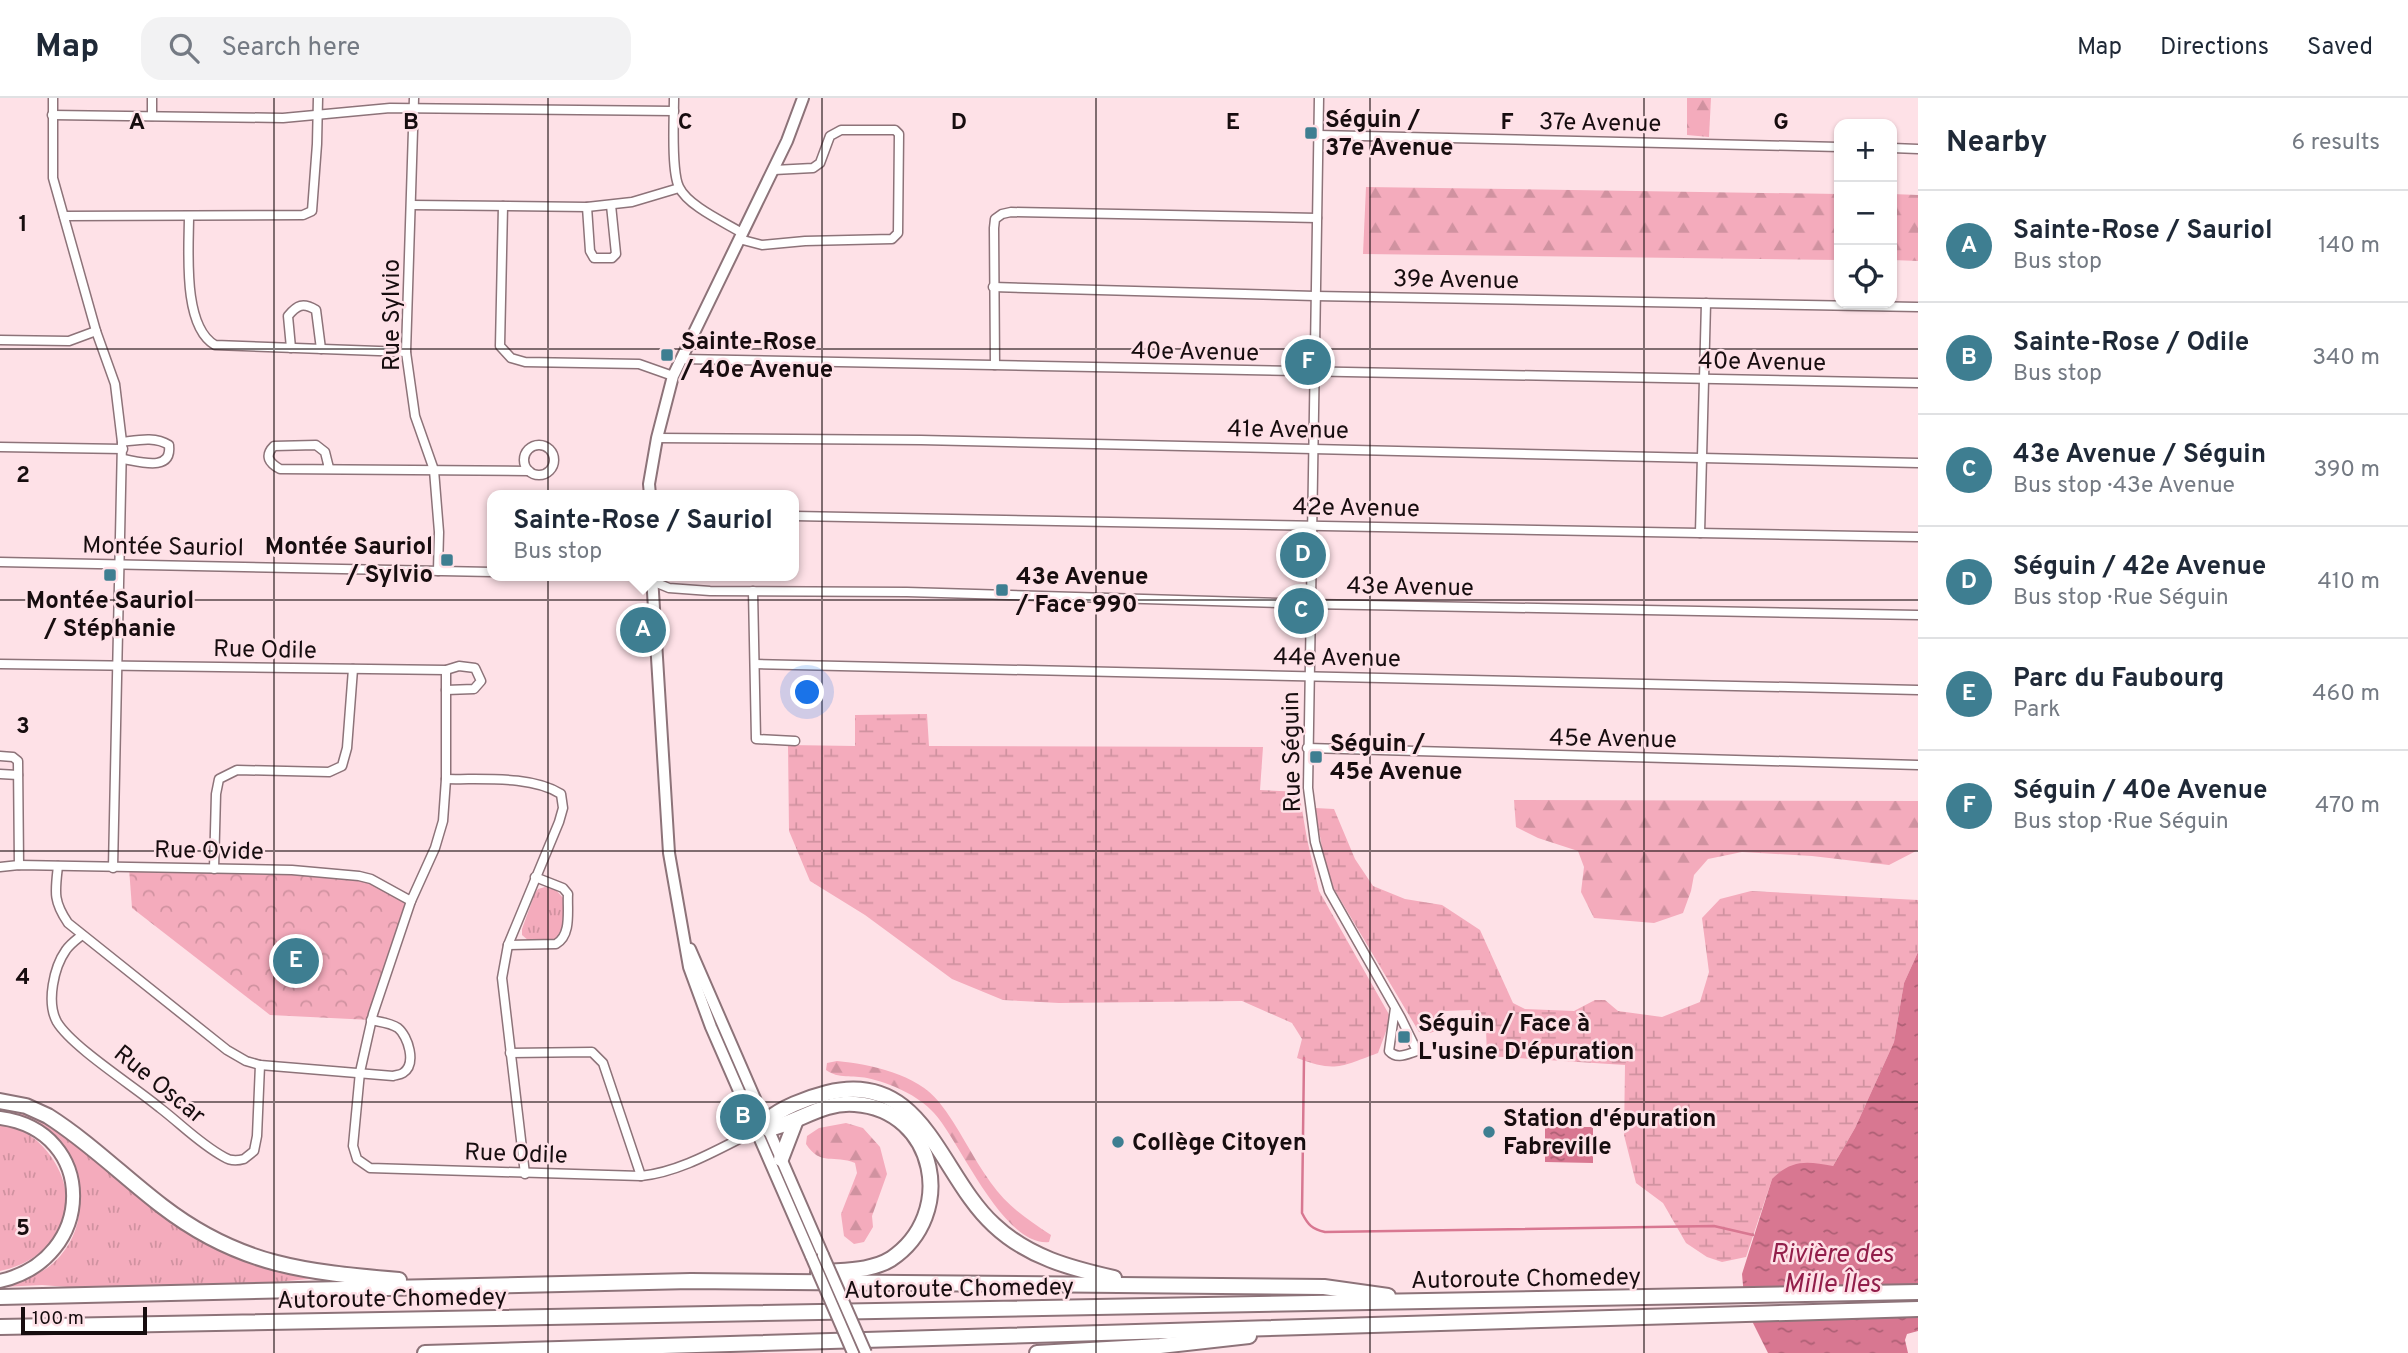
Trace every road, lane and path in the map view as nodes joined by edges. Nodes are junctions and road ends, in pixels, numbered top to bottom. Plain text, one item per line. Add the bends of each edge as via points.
1 (53, 98) edge
2 (152, 98) edge
3 (318, 98) edge
4 (414, 98) edge
5 (674, 98) edge
6 (803, 98) edge
7 (1319, 98) edge
8 (414, 108) junction
9 (674, 111) junction
10 (52, 115) junction
11 (152, 116) junction
12 (317, 116) junction
13 (1318, 135) junction
14 (1834, 147) edge
15 (1897, 148) edge
16 (1918, 149) edge
17 (774, 170) junction
18 (680, 188) junction
19 (412, 205) junction
20 (611, 205) junction
21 (503, 206) junction
22 (587, 208) junction
23 (64, 216) junction
24 (190, 216) junction
25 (1317, 218) junction
26 (740, 236) junction
27 (993, 287) junction
28 (1315, 296) junction
29 (1706, 303) junction
30 (1918, 307) edge
31 (96, 331) junction
32 (0, 340) edge
33 (291, 348) junction
34 (321, 349) junction
35 (406, 352) junction
36 (681, 359) junction
37 (995, 365) junction
38 (1314, 372) junction
39 (673, 376) junction
40 (1704, 379) junction
41 (1918, 383) edge
42 (657, 438) junction
43 (123, 445) junction
44 (0, 447) edge
45 (1312, 449) junction
46 (1702, 458) junction
47 (123, 459) junction
48 (1918, 463) edge
49 (329, 468) junction
50 (434, 470) junction
51 (529, 471) dead end
52 (650, 490) edge
53 (799, 516) edge
54 (1311, 526) junction
55 (1700, 533) junction
56 (1918, 537) edge
57 (0, 562) edge
58 (121, 565) junction
59 (438, 571) junction
60 (487, 572) edge
61 (652, 581) edge
62 (657, 581) edge
63 (753, 591) junction
64 (1310, 604) junction
65 (1918, 614) edge
66 (0, 664) edge
67 (755, 664) junction
68 (118, 667) junction
69 (353, 669) junction
70 (446, 670) junction
71 (1308, 675) junction
72 (446, 690) junction
73 (1918, 690) edge
74 (795, 741) dead end
75 (1307, 748) junction
76 (0, 756) edge
77 (1918, 765) edge
78 (0, 774) edge
79 (18, 775) junction
80 (446, 779) junction
81 (19, 865) junction
82 (58, 866) junction
83 (0, 867) edge
84 (113, 868) junction
85 (214, 869) junction
86 (535, 877) junction
87 (411, 901) junction
88 (82, 935) junction
89 (508, 945) junction
90 (1395, 1008) junction
91 (371, 1020) junction
92 (510, 1053) junction
93 (260, 1065) junction
94 (360, 1072) junction
95 (0, 1101) edge
96 (0, 1118) edge
97 (796, 1120) junction
98 (763, 1127) junction
99 (781, 1159) junction
100 (525, 1174) junction
101 (641, 1175) junction
102 (0, 1281) edge
103 (764, 1281) junction
104 (1143, 1285) junction
105 (470, 1286) junction
106 (1918, 1292) edge
107 (0, 1297) edge
108 (1431, 1302) junction
109 (1918, 1309) edge
110 (1354, 1325) junction
111 (0, 1327) edge
112 (425, 1353) edge
113 (853, 1353) edge
114 (866, 1353) edge
115 (1037, 1353) edge

1 - 10 street
2 - 11 street
3 - 12 street
4 - 8 street, Rue Sylvio
5 - 9 street
6 - 17 street
7 - 13 street, Rue Séguin
8 - 9 street
8 - 12 street
8 - 19 street, Rue Sylvio
9 - 18 street
10 - 11 street
10 - 23 street via 53,178
11 - 12 street
12 - 24 street via 312,211 303,215
13 - 14 street, 37e Avenue
13 - 25 street, Rue Séguin
15 - 16 street
17 - 26 street
17 - 26 street via 813,168 820,163 830,136 841,130 895,130 899,134 898,233 892,239 762,245
18 - 20 street
18 - 26 street
19 - 21 street
19 - 35 street, Rue Sylvio
20 - 22 street
20 - 22 street via 616,254 612,258 594,258 590,251
21 - 22 street
21 - 39 street via 499,346 511,358 525,362 639,364
23 - 24 street
23 - 31 street
24 - 33 street via 190,290 206,340 215,345
25 - 27 street via 1011,212 995,219
25 - 28 street, Rue Séguin
26 - 36 street
27 - 28 street, 39e Avenue
27 - 37 street
28 - 29 street, 39e Avenue
28 - 38 street, Rue Séguin
29 - 30 street, 39e Avenue
29 - 40 street
31 - 32 street via 69,341
31 - 43 street via 115,384
33 - 34 street
33 - 34 street via 288,316 297,306 307,305 316,310
34 - 35 street
35 - 50 street, Rue Sylvio via 415,416
36 - 37 street, 40e Avenue
36 - 39 street
37 - 38 street, 40e Avenue
38 - 40 street, 40e Avenue
38 - 45 street, Rue Séguin
39 - 42 street
40 - 41 street, 40e Avenue
40 - 46 street
42 - 45 street, 41e Avenue
42 - 52 street
43 - 44 street
43 - 47 street
43 - 47 street via 153,439 165,442 170,450 163,463
45 - 46 street, 41e Avenue
45 - 54 street, Rue Séguin
46 - 48 street, 41e Avenue
46 - 55 street
47 - 58 street
49 - 49 street via 325,452 316,445 274,446 268,459 280,469
49 - 50 street
50 - 51 street
50 - 59 street, Rue Sylvio
53 - 54 street, 42e Avenue
54 - 55 street, 42e Avenue
54 - 64 street, Rue Séguin
55 - 56 street, 42e Avenue
57 - 58 street, Montée Sauriol
58 - 59 street, Montée Sauriol
58 - 68 street
59 - 60 street, Montée Sauriol
61 - 98 street via 674,892 683,934
62 - 63 street, 43e Avenue via 669,588
63 - 64 street, 43e Avenue
63 - 67 street
64 - 65 street, 43e Avenue
64 - 71 street, Rue Séguin
66 - 68 street, Rue Odile
67 - 71 street, 44e Avenue
67 - 74 street via 756,739
68 - 69 street, Rue Odile
68 - 84 street
69 - 70 street, Rue Odile
69 - 85 street via 342,765 329,772 237,770 219,779
70 - 72 street, Rue Odile
70 - 72 street, Rue Odile via 475,668 481,681 474,689
71 - 73 street, 44e Avenue
71 - 75 street, Rue Séguin
72 - 80 street, Rue Odile
75 - 77 street, 45e Avenue
75 - 90 street, Rue Séguin via 1311,816 1321,870
76 - 79 street via 18,761
78 - 79 street
79 - 81 street
80 - 86 street via 530,782 561,794 559,822
80 - 87 street, Rue Odile via 443,821
81 - 82 street, Rue Ovide
81 - 83 street, Rue Ovide
82 - 84 street, Rue Ovide
82 - 88 street via 55,897 59,910
84 - 85 street, Rue Ovide
85 - 87 street, Rue Ovide via 359,876
86 - 89 street
86 - 89 street via 568,894 566,933 556,944
87 - 91 street, Rue Odile
88 - 93 street via 227,1050
88 - 93 street, Rue Oscar via 67,949 56,971 52,996 56,1020 85,1049 227,1159 244,1159 254,1151
89 - 92 street via 502,978
90 - 90 street, Rue Séguin via 1417,1051 1403,1056 1389,1051
91 - 94 street, Rue Odile
91 - 94 street via 395,1026 405,1034 409,1066 393,1076
92 - 100 street
92 - 101 street via 592,1052 598,1056
93 - 94 street
94 - 100 street, Rue Odile via 353,1146 357,1159 369,1168
95 - 105 highway via 48,1116 170,1213 242,1252 319,1273
96 - 102 main road via 30,1127 52,1144 67,1167 74,1200 66,1232 52,1254 31,1270
97 - 98 highway
97 - 99 highway
97 - 103 highway via 844,1104 868,1105 897,1119 914,1135 927,1159 929,1204 913,1237 885,1262
98 - 99 street
98 - 101 street, Rue Odile via 678,1167
98 - 104 highway via 772,1116 833,1092 862,1091 890,1098 922,1124 967,1196 1012,1239 1054,1263
98 - 113 street, bridge
99 - 114 street, bridge
100 - 101 street, Rue Odile
103 - 104 highway
103 - 105 highway
104 - 108 highway via 1324,1287
105 - 107 highway
106 - 108 highway, Autoroute Chomedey
108 - 111 highway, Autoroute Chomedey
109 - 110 highway, Autoroute Chomedey
110 - 112 highway, Autoroute Chomedey
110 - 115 highway via 1160,1346

